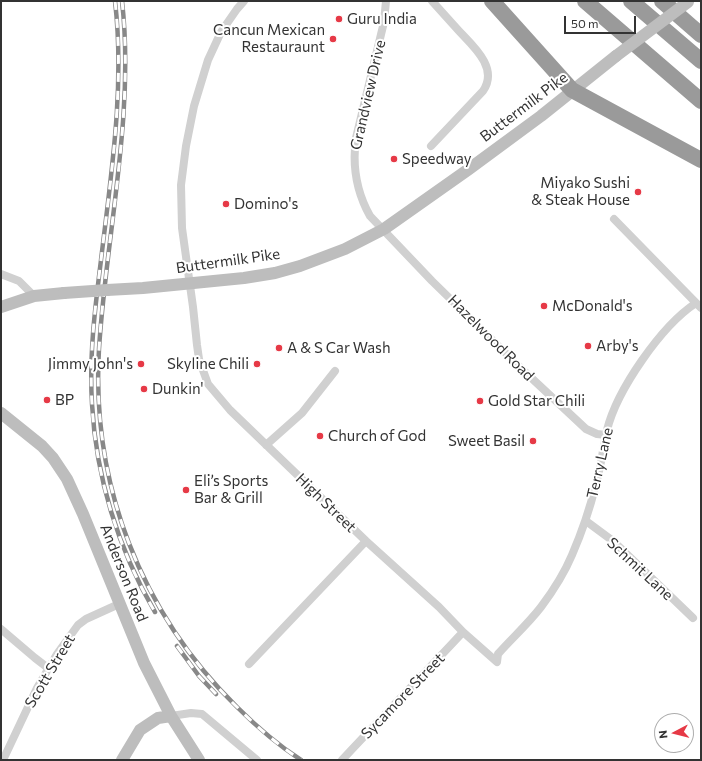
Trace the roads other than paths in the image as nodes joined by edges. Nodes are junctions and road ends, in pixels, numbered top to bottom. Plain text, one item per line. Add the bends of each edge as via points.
1 (244, 1) edge
2 (386, 1) edge
3 (432, 1) edge
4 (492, 1) edge
5 (585, 1) edge
6 (631, 1) edge
7 (662, 1) edge
8 (689, 1) edge
9 (701, 35) edge
10 (701, 61) edge
11 (572, 90) junction
12 (701, 101) edge
13 (431, 146) dead end
14 (701, 160) edge
15 (614, 219) dead end
16 (384, 230) junction
17 (1, 274) edge
18 (190, 283) junction
19 (34, 296) junction
20 (698, 305) edge
21 (1, 307) edge
22 (335, 371) dead end
23 (1, 413) edge
24 (606, 436) junction
25 (266, 445) junction
26 (586, 521) junction
27 (366, 541) junction
28 (119, 604) junction
29 (693, 618) dead end
30 (1, 629) edge
31 (463, 632) junction
32 (518, 632) joint
33 (249, 664) dead end
34 (48, 668) junction
35 (171, 716) junction
36 (3, 760) edge
37 (122, 760) edge
38 (199, 760) edge
39 (257, 760) edge
40 (342, 760) edge

1 - 18 street, High Street via 221,32 208,60 194,106 186,146 180,202
2 - 16 street, Grandview Drive via 384,22 356,138 354,160 354,172 364,207
3 - 13 street via 479,53 486,64 488,74 487,85
4 - 11 highway
5 - 12 highway
6 - 10 highway
7 - 9 highway
8 - 11 main road, Buttermilk Pike, bridge
11 - 14 highway
11 - 16 main road, Buttermilk Pike via 541,116
15 - 20 street
16 - 18 main road, Buttermilk Pike via 345,249 275,273
16 - 24 street, Hazelwood Road via 432,281 568,412 591,432
17 - 19 street via 20,281
18 - 19 main road, Buttermilk Pike, bridge
18 - 25 street, High Street via 199,359 208,384
19 - 21 main road, Buttermilk Pike
20 - 24 street, Terry Lane via 684,310 644,357 628,382
22 - 25 street via 302,413
23 - 28 main road, Anderson Road via 42,446 67,479
24 - 26 street, Terry Lane
25 - 27 street, High Street
26 - 29 street, Schmit Lane via 613,541
26 - 32 street, Terry Lane via 572,556 556,585 540,608
27 - 31 street, High Street
27 - 33 street
28 - 34 street, Scott Street via 78,625
28 - 35 main road, Anderson Road via 144,663
30 - 34 street
31 - 32 street, High Street via 497,662 498,654
31 - 40 street, Sycamore Street
34 - 36 street, Scott Street
35 - 37 main road via 158,718 140,730
35 - 38 main road, Anderson Road
35 - 39 street via 191,712 202,714

